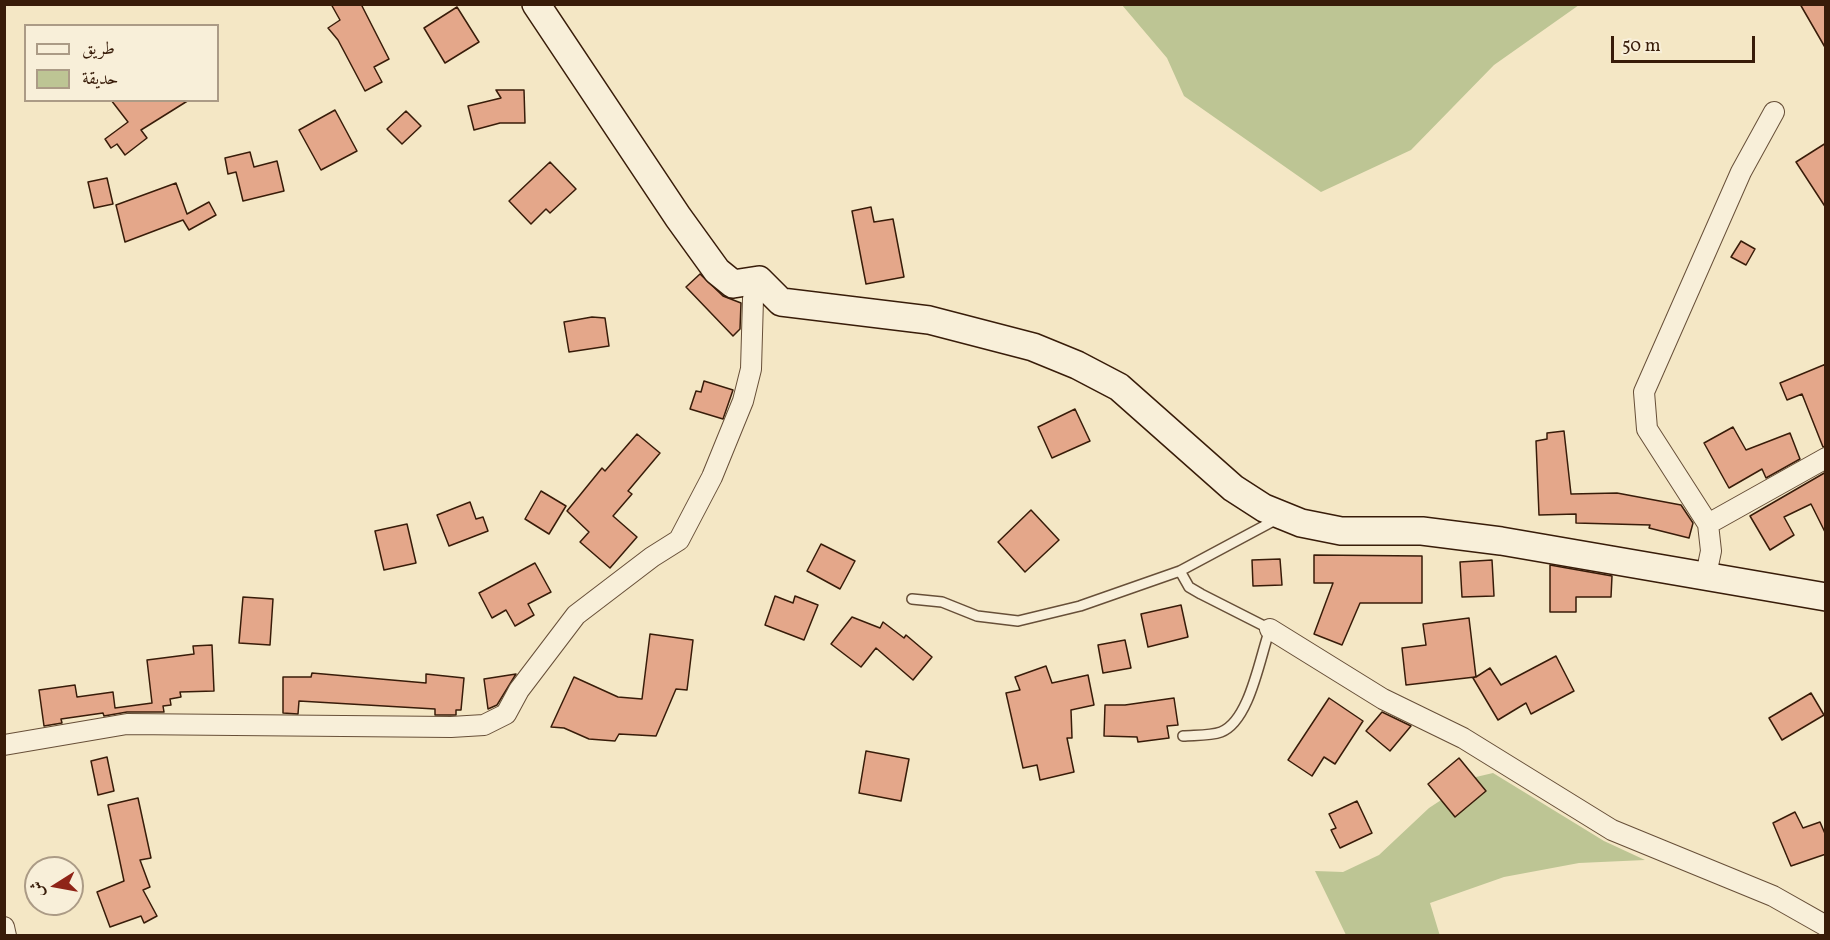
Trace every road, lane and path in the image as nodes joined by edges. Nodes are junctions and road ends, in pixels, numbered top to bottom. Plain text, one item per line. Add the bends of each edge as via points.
1 (536, 4) edge
2 (1774, 112) dead end
3 (759, 280) junction
4 (1826, 458) edge
5 (1284, 516) junction
6 (1708, 524) junction
7 (1180, 571) junction
8 (1706, 575) junction
9 (1826, 597) edge
10 (912, 598) dead end
11 (1270, 629) junction
12 (1183, 736) dead end
13 (4, 745) edge
14 (1826, 926) edge
15 (4, 927) edge
16 (6, 936) edge

1 - 3 main road via 717,271 733,284
2 - 6 street via 1741,172 1644,392 1647,429
3 - 5 main road via 781,302 929,320 1034,347 1077,365 1119,387 1233,488
3 - 13 street via 753,299 751,369 743,401 712,477 679,540 576,615 519,690 506,714 484,725 451,727 127,724
4 - 6 street
5 - 7 lane
5 - 8 main road via 1341,531 1422,531
6 - 8 street via 1711,551
7 - 10 lane via 1080,606 1018,621 977,616 942,602
7 - 11 lane via 1189,587
8 - 9 main road
11 - 12 lane via 1239,717 1222,732
11 - 14 street via 1383,699 1463,738 1612,830 1773,896
15 - 16 street

